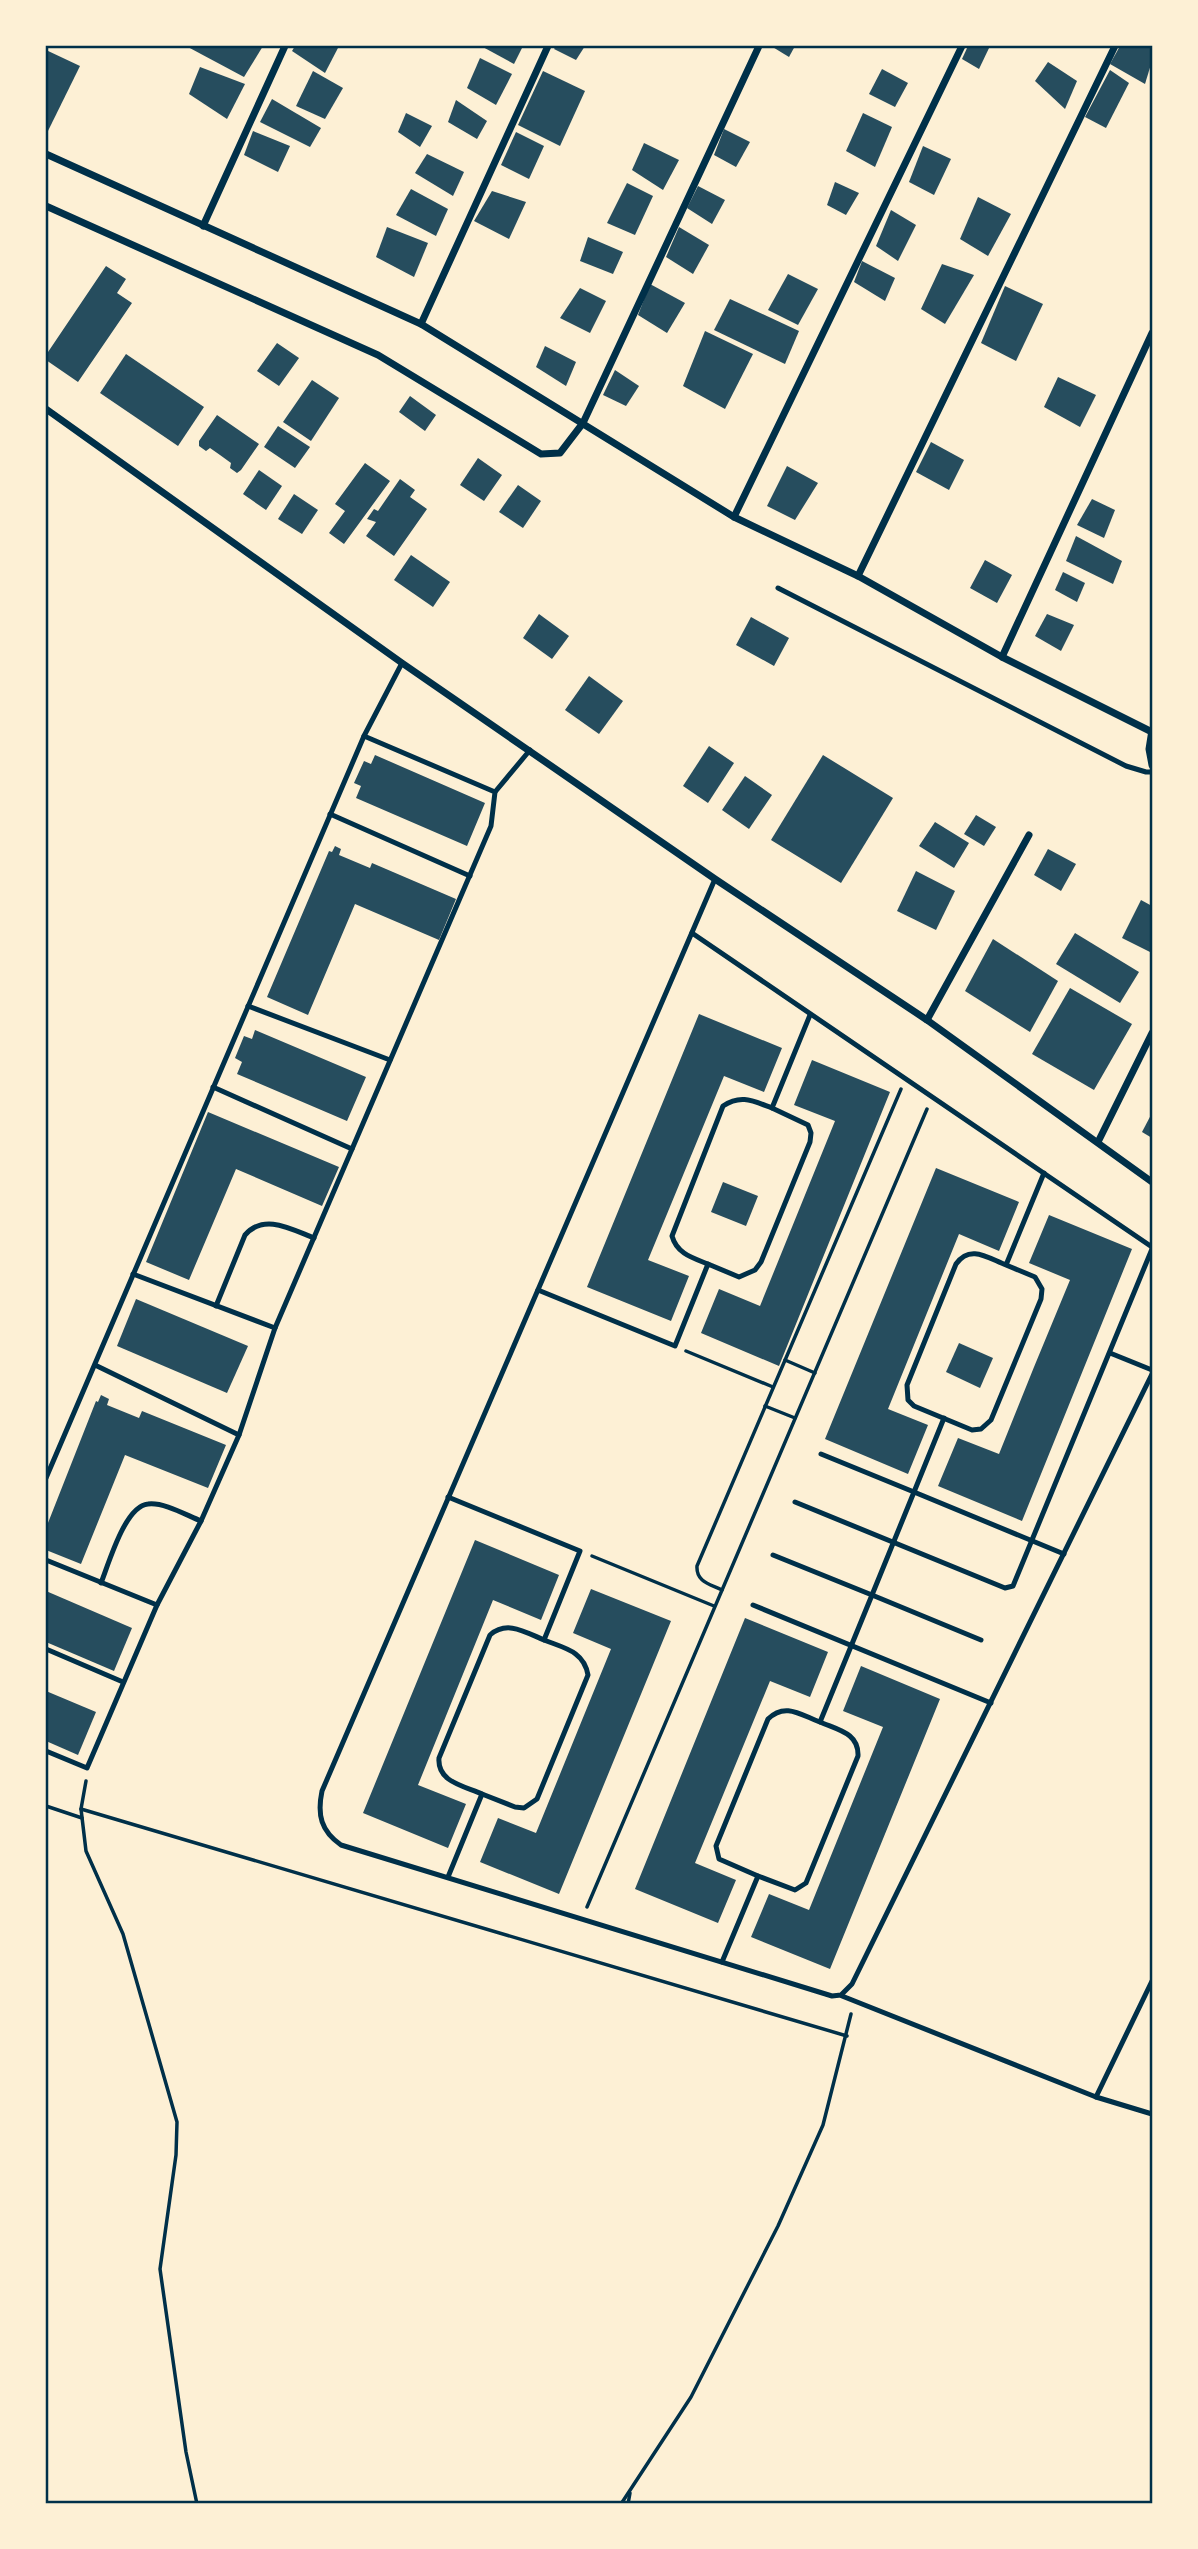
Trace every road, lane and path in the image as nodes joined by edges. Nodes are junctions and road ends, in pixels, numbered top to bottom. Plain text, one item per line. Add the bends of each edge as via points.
1 (285, 46) edge
2 (548, 46) edge
3 (759, 46) edge
4 (962, 46) edge
5 (1115, 46) edge
6 (46, 154) edge
7 (46, 206) edge
8 (203, 226) junction
9 (421, 324) junction
10 (1153, 333) edge
11 (46, 409) edge
12 (583, 423) junction
13 (734, 517) junction
14 (858, 576) junction
15 (778, 589) dead end
16 (1002, 657) junction
17 (402, 663) junction
18 (1152, 731) edge
19 (364, 736) junction
20 (530, 750) junction
21 (1153, 765) edge
22 (1153, 772) edge
23 (495, 792) junction
24 (330, 814) junction
25 (1030, 835) dead end
26 (470, 876) junction
27 (715, 880) junction
28 (692, 933) junction
29 (248, 1006) junction
30 (810, 1014) junction
31 (927, 1020) junction
32 (1153, 1033) edge
33 (390, 1060) junction
34 (905, 1079) junction
35 (213, 1087) junction
36 (932, 1098) junction
37 (772, 1108) junction
38 (1098, 1142) junction
39 (352, 1149) junction
40 (1044, 1173) junction
41 (1153, 1182) edge
42 (314, 1238) junction
43 (1153, 1248) edge
44 (708, 1264) junction
45 (1006, 1265) junction
46 (133, 1274) junction
47 (538, 1290) junction
48 (216, 1306) junction
49 (275, 1328) junction
50 (675, 1346) junction
51 (1110, 1353) junction
52 (785, 1360) junction
53 (94, 1365) junction
54 (1153, 1372) edge
55 (815, 1373) junction
56 (774, 1387) junction
57 (765, 1406) junction
58 (795, 1418) junction
59 (944, 1418) junction
60 (239, 1435) junction
61 (821, 1454) dead end
62 (46, 1478) edge
63 (914, 1492) junction
64 (449, 1497) junction
65 (795, 1502) dead end
66 (201, 1521) junction
67 (1033, 1541) junction
68 (894, 1542) junction
69 (580, 1551) junction
70 (1064, 1554) junction
71 (774, 1555) dead end
72 (46, 1560) edge
73 (101, 1583) junction
74 (722, 1590) junction
75 (872, 1595) junction
76 (157, 1605) junction
77 (753, 1605) dead end
78 (715, 1606) junction
79 (544, 1640) junction
80 (981, 1640) dead end
81 (851, 1645) junction
82 (46, 1649) edge
83 (123, 1682) junction
84 (991, 1703) junction
85 (820, 1722) junction
86 (46, 1751) edge
87 (86, 1768) junction
88 (482, 1794) junction
89 (46, 1806) edge
90 (81, 1809) junction
91 (82, 1818) junction
92 (758, 1876) junction
93 (447, 1877) junction
94 (582, 1919) junction
95 (722, 1962) junction
96 (1153, 1981) edge
97 (842, 1996) junction
98 (847, 2036) junction
99 (1097, 2097) junction
100 (1153, 2114) edge
101 (630, 2491) junction
102 (197, 2504) edge
103 (621, 2504) edge
104 (628, 2504) edge

1 - 8 street
2 - 9 street
3 - 12 street
4 - 13 street
5 - 14 street
6 - 8 street
7 - 12 street via 378,355 541,454 560,453
8 - 9 street
9 - 12 street
10 - 16 street
11 - 17 street
12 - 13 street
13 - 14 street
14 - 16 street
15 - 22 lane via 1126,766
16 - 18 street
17 - 19 lane
17 - 20 street
18 - 21 street via 1149,749
19 - 23 lane
19 - 24 lane
20 - 23 lane
20 - 27 street
23 - 26 lane via 491,827
24 - 26 lane
24 - 29 lane
25 - 31 street
26 - 33 lane
27 - 28 lane
27 - 31 street
28 - 30 lane
28 - 47 lane
29 - 33 lane
29 - 35 lane
30 - 34 lane
30 - 37 lane
31 - 38 street
32 - 38 street
33 - 39 lane
34 - 36 lane
34 - 52 path
35 - 39 lane
35 - 46 lane
36 - 40 lane
36 - 55 path
37 - 44 lane via 739,1098 723,1106 672,1236 674,1245 686,1255
37 - 44 lane via 803,1121 811,1133 761,1262 739,1277
38 - 41 street
39 - 42 lane
40 - 43 lane
40 - 45 lane
42 - 48 lane via 275,1223 251,1227
42 - 49 lane
43 - 51 lane
44 - 50 lane
45 - 59 lane via 1035,1277 1042,1289 991,1420 972,1430
45 - 59 lane via 976,1253 962,1256 906,1385 914,1406
46 - 48 lane
46 - 53 lane
47 - 50 lane
47 - 64 lane
48 - 49 lane
49 - 60 lane
50 - 56 path
51 - 54 lane
51 - 67 lane
52 - 55 path
52 - 56 path
53 - 60 lane
53 - 62 lane
54 - 70 lane
55 - 58 path
56 - 57 path
57 - 58 path
57 - 74 path via 697,1566 702,1581
58 - 74 path
59 - 63 lane
60 - 66 lane
61 - 63 lane
63 - 67 lane
63 - 68 lane
64 - 69 lane
64 - 93 lane via 318,1807 326,1832 341,1845
65 - 68 lane
66 - 73 lane via 158,1504 135,1508
66 - 76 lane
67 - 68 lane via 1016,1583 1005,1588
67 - 70 lane
68 - 75 lane
69 - 78 path
69 - 79 lane
70 - 84 lane
71 - 75 lane
72 - 73 lane
73 - 76 lane
74 - 78 path
75 - 80 lane
75 - 81 lane
76 - 83 lane
77 - 81 lane
78 - 94 path
79 - 88 lane via 504,1626 490,1635 439,1758 441,1774
79 - 88 lane via 578,1654 588,1675 537,1799 524,1808
81 - 84 lane
81 - 85 lane
82 - 83 lane
83 - 87 lane
84 - 97 lane
85 - 92 lane via 849,1734 858,1747 838,1807 801,1888 787,1888
85 - 92 lane via 788,1709 774,1712 768,1719 716,1846 719,1859
86 - 87 lane
87 - 90 path
88 - 93 lane
89 - 91 path
90 - 91 path
90 - 98 path
91 - 102 path via 86,1851 123,1934 177,2122 160,2269
92 - 95 lane
93 - 94 lane
94 - 95 lane
95 - 97 lane
96 - 99 lane
97 - 98 path via 852,2010
97 - 99 lane
98 - 101 path via 823,2125 778,2226 691,2397
99 - 100 lane
101 - 103 path
101 - 104 path

